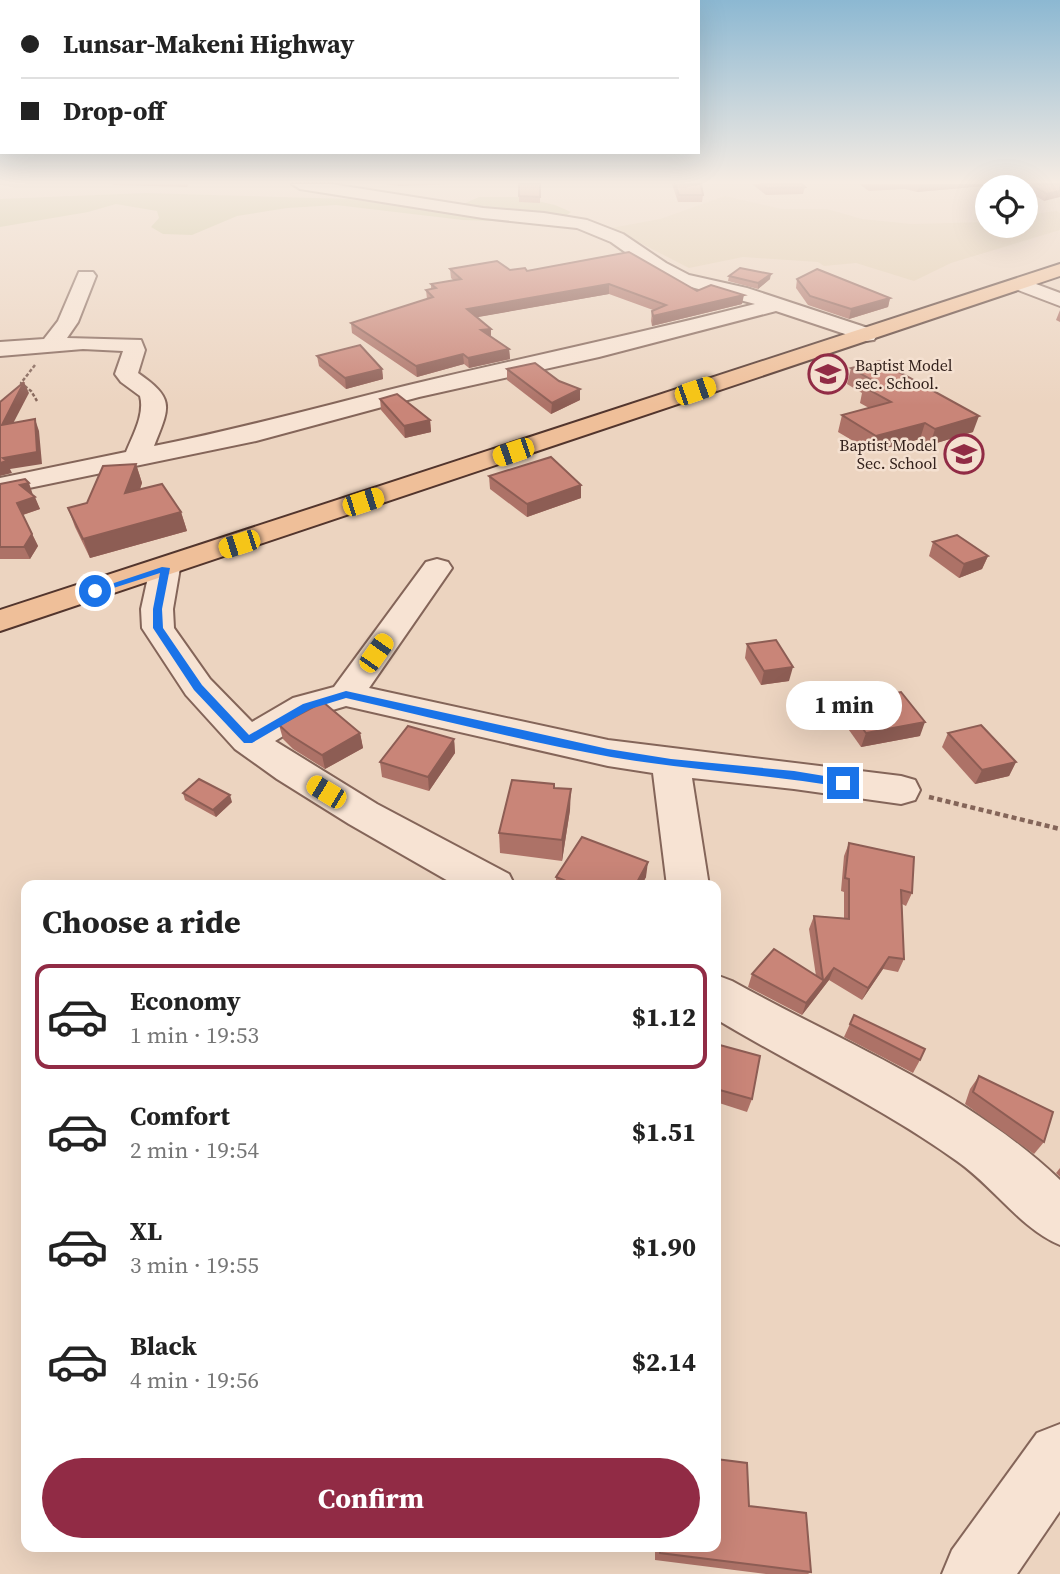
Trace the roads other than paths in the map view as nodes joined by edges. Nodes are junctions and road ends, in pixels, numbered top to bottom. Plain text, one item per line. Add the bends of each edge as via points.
1 (645, 257) edge
2 (1060, 270) edge
3 (86, 276) dead end
4 (1020, 284) junction
5 (1060, 300) edge
6 (775, 305) junction
7 (866, 335) junction
8 (51, 345) junction
9 (0, 349) edge
10 (136, 459) junction
11 (0, 486) edge
12 (165, 568) junction
13 (437, 568) dead end
14 (0, 621) edge
15 (346, 695) junction
16 (248, 740) junction
17 (671, 763) junction
18 (901, 790) road end
19 (483, 880) edge
20 (687, 880) edge
21 (721, 998) edge
22 (1060, 1218) edge
23 (1060, 1456) edge
24 (976, 1574) edge

1 - 6 street via 683,279
2 - 4 main road
3 - 8 street via 68,322
4 - 5 street
4 - 7 main road
6 - 7 street
6 - 10 street
7 - 12 main road
8 - 9 street
8 - 10 street via 135,347 125,374 152,395 153,402
10 - 11 street
12 - 14 main road
12 - 16 street via 158,628 198,687
13 - 15 street
15 - 16 street via 306,706
15 - 17 street
16 - 19 street via 363,814
17 - 18 street
17 - 20 street
21 - 22 street via 978,1144
23 - 24 street

